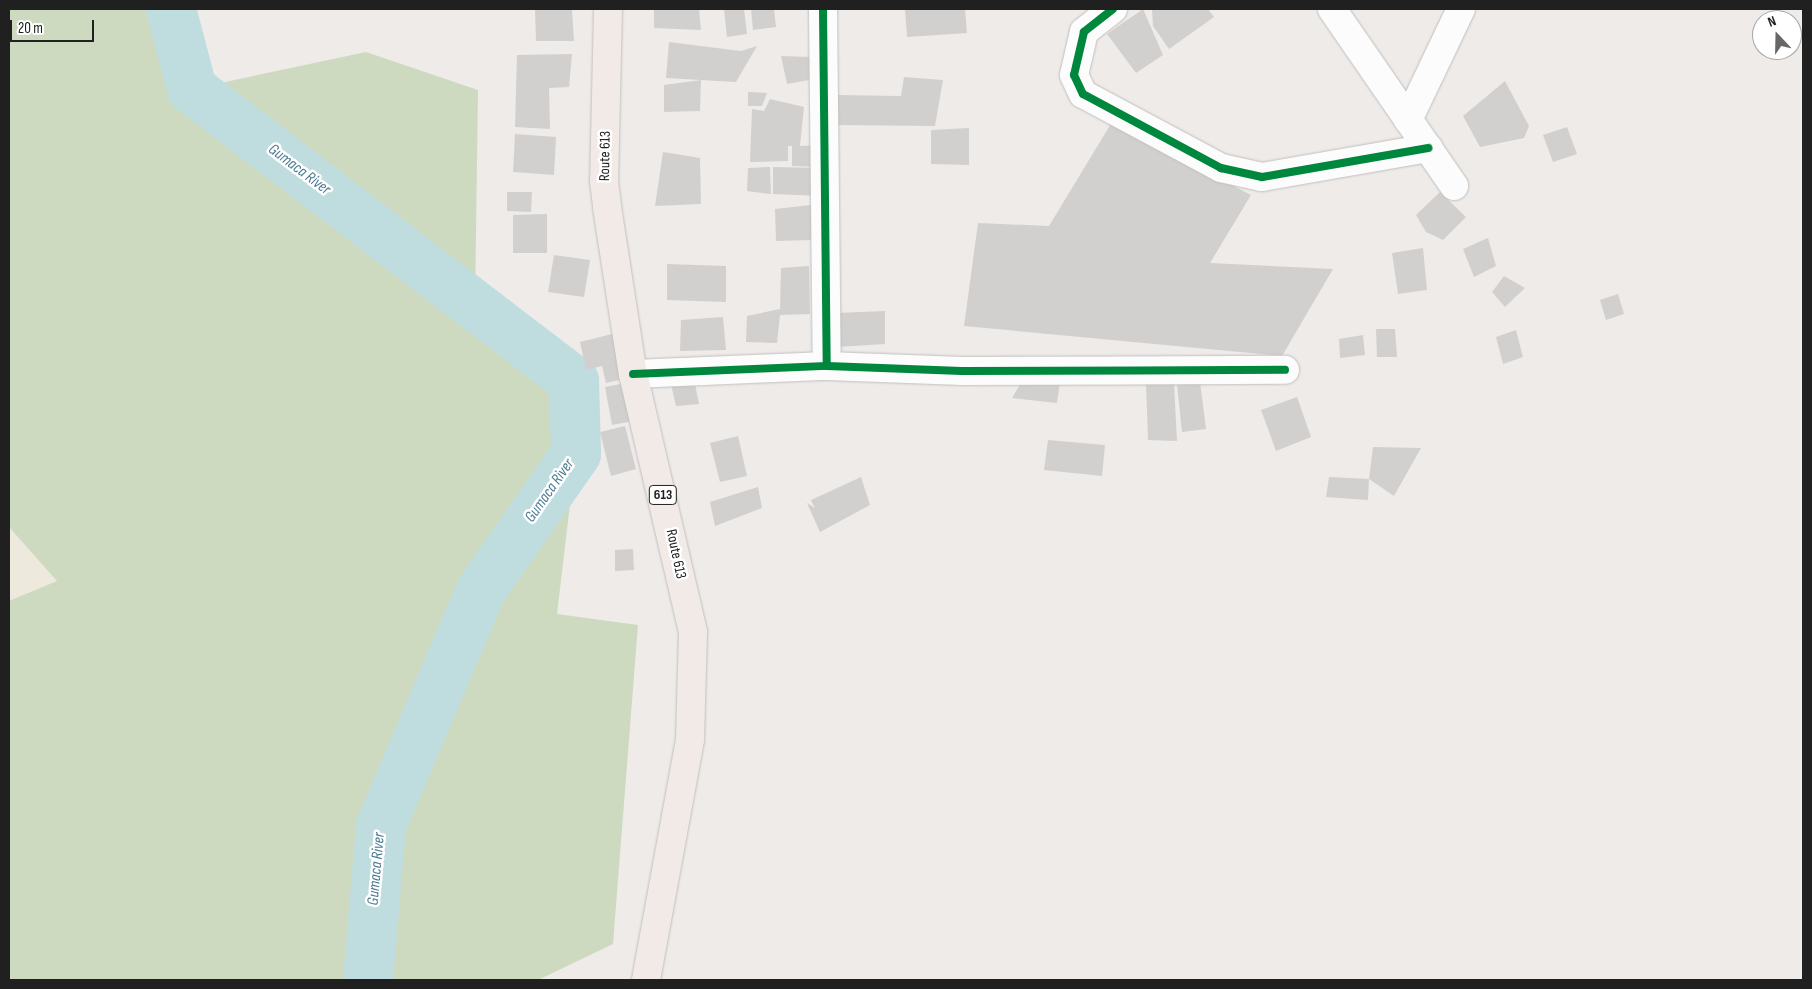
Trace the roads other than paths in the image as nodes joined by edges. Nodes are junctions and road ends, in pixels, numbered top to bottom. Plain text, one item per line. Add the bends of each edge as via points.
1 (608, 9) edge
2 (823, 9) edge
3 (1113, 9) edge
4 (1332, 9) edge
5 (1461, 9) edge
6 (1408, 120) junction
7 (1428, 148) junction
8 (1454, 186) dead end
9 (827, 366) junction
10 (1285, 370) dead end
11 (633, 374) junction
12 (646, 980) edge

1 - 11 main road, Route 613 / 613 via 604,181
2 - 9 street
3 - 7 street via 1084,32 1074,74 1083,94 1221,168 1262,177
4 - 6 street
5 - 6 street
6 - 7 street
7 - 8 street
9 - 10 street via 962,371
9 - 11 street
11 - 12 main road, Route 613 / 613 via 693,632 690,740

